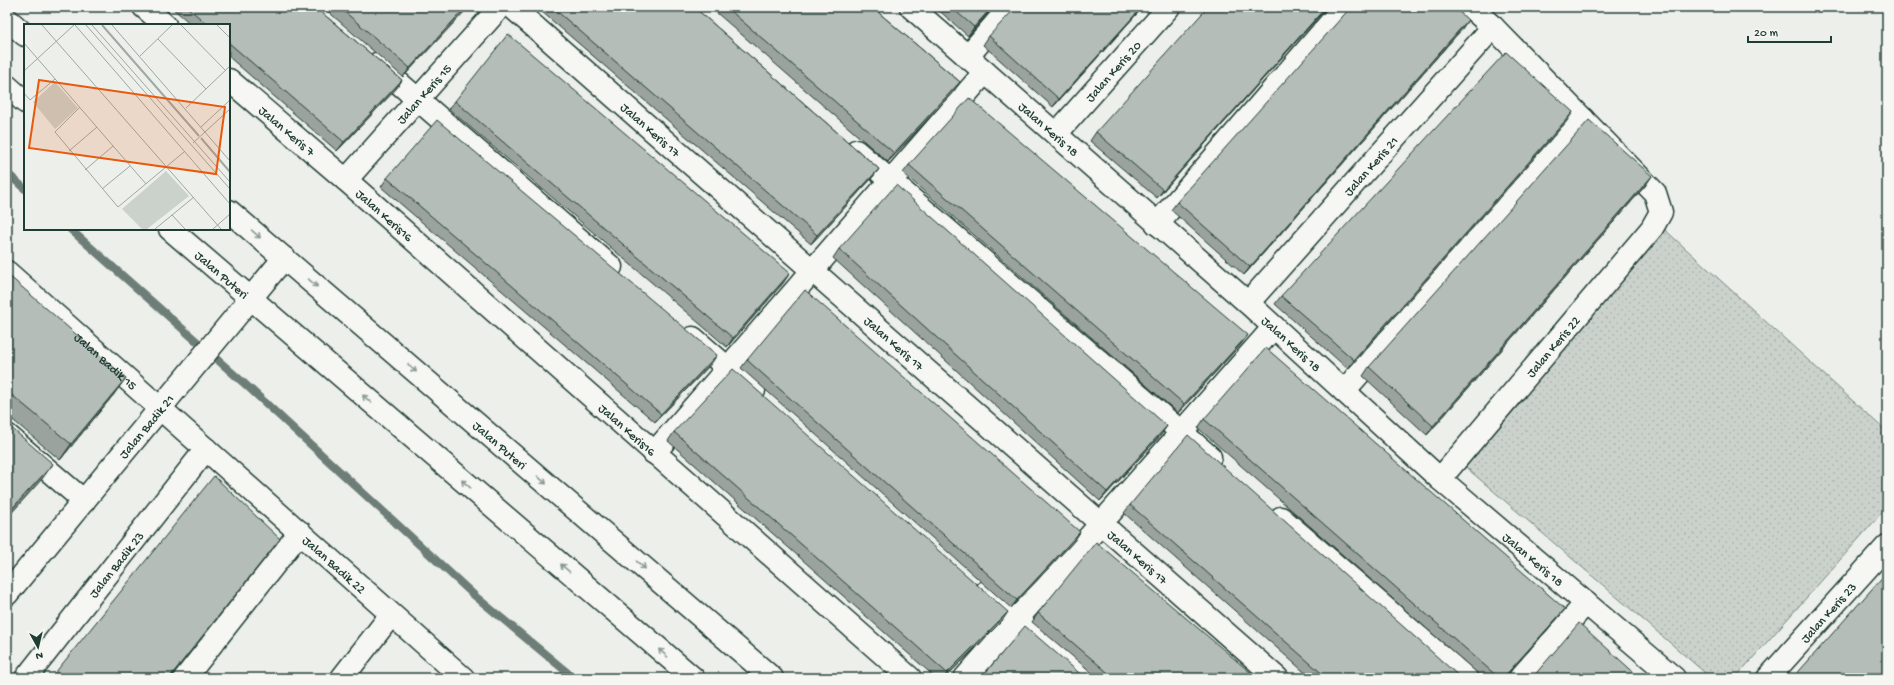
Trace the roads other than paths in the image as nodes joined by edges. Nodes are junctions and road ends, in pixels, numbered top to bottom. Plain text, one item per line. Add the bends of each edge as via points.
1 (144, 7) edge
2 (500, 7) edge
3 (512, 7) edge
4 (911, 7) edge
5 (1010, 7) edge
6 (1169, 7) edge
7 (1344, 7) edge
8 (1470, 7) edge
9 (7, 19) edge
10 (164, 24) edge
11 (1493, 28) junction
12 (24, 34) edge
13 (364, 53) edge
14 (967, 56) junction
15 (985, 72) junction
16 (230, 81) edge
17 (7, 86) edge
18 (418, 100) junction
19 (24, 101) edge
20 (1583, 119) junction
21 (1056, 134) junction
22 (844, 139) edge
23 (346, 180) junction
24 (890, 180) junction
25 (230, 212) edge
26 (1157, 224) junction
27 (171, 230) edge
28 (284, 258) junction
29 (812, 270) junction
30 (7, 272) edge
31 (626, 280) edge
32 (250, 299) junction
33 (1248, 303) junction
34 (680, 326) edge
35 (1274, 328) junction
36 (727, 368) junction
37 (1344, 391) junction
38 (770, 404) edge
39 (160, 408) junction
40 (1182, 432) junction
41 (7, 435) edge
42 (206, 449) junction
43 (654, 453) junction
44 (1224, 469) edge
45 (1440, 479) junction
46 (84, 501) junction
47 (1267, 506) edge
48 (1101, 524) junction
49 (300, 532) junction
50 (1887, 546) edge
51 (969, 578) edge
52 (7, 594) edge
53 (1586, 603) junction
54 (391, 615) junction
55 (1017, 620) junction
56 (26, 678) edge
57 (185, 678) edge
58 (342, 678) edge
59 (463, 678) edge
60 (693, 678) edge
61 (772, 678) edge
62 (910, 678) edge
63 (966, 678) edge
64 (1084, 678) edge
65 (1277, 678) edge
66 (1466, 678) edge
67 (1520, 678) edge
68 (1674, 678) edge
69 (1768, 678) edge

1 - 10 street
2 - 18 street, Jalan Keris 15
3 - 29 street, Jalan Keris 17
4 - 14 street, Jalan Keris 18
5 - 14 street
6 - 21 street, Jalan Keris 20
7 - 26 street
8 - 11 street
9 - 12 street
11 - 20 street
11 - 33 street, Jalan Keris 21
13 - 18 street
14 - 15 street, Jalan Keris 18
15 - 21 street, Jalan Keris 18
15 - 24 street
16 - 23 street, Jalan Keris 7
17 - 19 street
18 - 23 street, Jalan Keris 15
18 - 31 street
20 - 37 street
20 - 45 street, Jalan Keris 22 via 1655,193 1661,212 1652,228
21 - 26 street, Jalan Keris 18
22 - 24 street
23 - 43 street, Jalan Keris16
24 - 29 street
24 - 40 street
25 -> 28 street, Jalan Puteri
26 - 33 street, Jalan Keris 18
27 - 32 street, Jalan Puteri
28 - 32 street, Jalan Badik 21
28 -> 61 street, Jalan Puteri
29 - 36 street
29 - 48 street, Jalan Keris 17
30 - 39 street, Jalan Badik 15
32 - 39 street, Jalan Badik 21
60 -> 32 street, Jalan Puteri
33 - 35 street, Jalan Keris 18
34 - 36 street
35 - 37 street, Jalan Keris 18
35 - 40 street
36 - 38 street
36 - 43 street
37 - 45 street, Jalan Keris 18
39 - 42 street, Jalan Badik 15
39 - 46 street, Jalan Badik 21
40 - 44 street
40 - 48 street
41 - 46 street
42 - 49 street, Jalan Badik 22
42 - 56 street, Jalan Badik 23
43 - 62 street, Jalan Keris16
45 - 53 street, Jalan Keris 18
46 - 52 street, Jalan Badik 21
47 - 66 street
48 - 55 street
48 - 65 street, Jalan Keris 17
49 - 54 street, Jalan Badik 22
49 - 57 street
50 - 69 street, Jalan Keris 23
51 - 55 street
53 - 67 street
53 - 68 street, Jalan Keris 18
54 - 58 street
54 - 59 street, Jalan Badik 22
55 - 63 street
55 - 64 street

